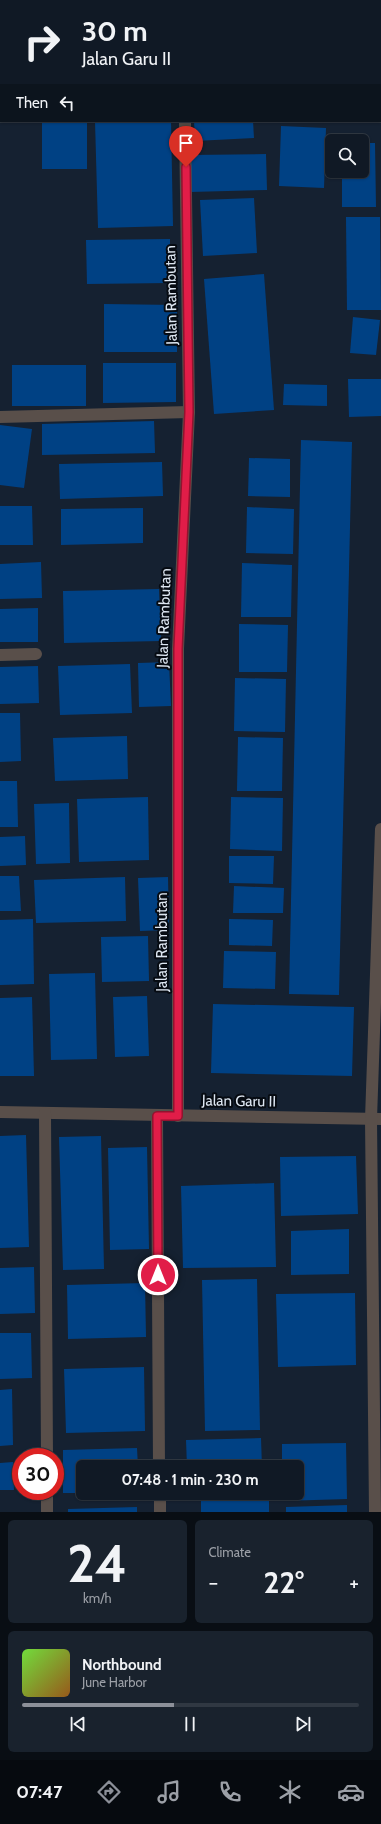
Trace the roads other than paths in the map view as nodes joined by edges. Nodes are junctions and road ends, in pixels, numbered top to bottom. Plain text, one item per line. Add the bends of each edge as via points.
1 (185, 122) edge
2 (189, 412) junction
3 (0, 417) edge
4 (36, 654) dead end
5 (0, 655) edge
6 (381, 829) edge
7 (0, 1112) edge
8 (46, 1113) junction
9 (157, 1116) junction
10 (178, 1116) junction
11 (376, 1119) edge
12 (47, 1448) edge
13 (159, 1460) edge
14 (47, 1500) edge
15 (160, 1500) edge
16 (47, 1512) edge
17 (160, 1512) edge
18 (375, 1512) edge

1 - 2 street, Jalan Rambutan
2 - 3 street
2 - 10 street, Jalan Rambutan via 178,649
4 - 5 street
6 - 11 street
7 - 8 street, Jalan Garu II
8 - 9 street, Jalan Garu II
8 - 12 street
9 - 10 street, Jalan Garu II
9 - 13 street
10 - 11 street, Jalan Garu II
11 - 18 street
14 - 16 street
15 - 17 street

